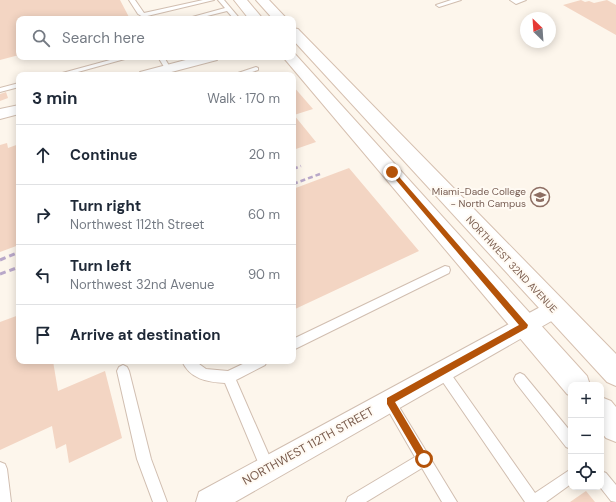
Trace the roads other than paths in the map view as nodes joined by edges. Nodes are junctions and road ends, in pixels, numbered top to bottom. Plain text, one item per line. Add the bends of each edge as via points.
1 (132, 0) edge
2 (211, 0) edge
3 (221, 0) edge
4 (240, 0) edge
5 (262, 0) edge
6 (458, 0) edge
7 (513, 0) edge
8 (523, 0) edge
9 (439, 5) dead end
10 (229, 9) junction
11 (200, 16) edge
12 (235, 16) edge
13 (253, 16) edge
14 (277, 16) edge
15 (296, 36) edge
16 (117, 60) edge
17 (163, 60) edge
18 (190, 60) edge
19 (293, 60) edge
20 (168, 69) junction
21 (256, 69) dead end
22 (71, 72) edge
23 (156, 72) edge
24 (246, 72) edge
25 (16, 86) edge
26 (0, 90) edge
27 (16, 110) edge
28 (0, 114) edge
29 (445, 270) dead end
30 (555, 308) junction
31 (524, 325) junction
32 (296, 344) edge
33 (190, 364) edge
34 (255, 364) edge
35 (123, 371) dead end
36 (442, 371) junction
37 (616, 373) edge
38 (229, 377) junction
39 (520, 379) dead end
40 (574, 382) edge
41 (389, 401) junction
42 (604, 414) edge
43 (616, 428) edge
44 (568, 438) edge
45 (424, 459) junction
46 (0, 469) edge
47 (268, 469) junction
48 (568, 478) edge
49 (604, 482) edge
50 (616, 496) edge
51 (4, 502) edge
52 (160, 502) edge
53 (209, 502) edge
54 (352, 502) edge
55 (450, 502) edge
56 (533, 502) edge

1 - 2 lane via 143,15
3 - 10 lane
4 - 13 main road
5 - 14 main road
6 - 9 lane
7 - 8 lane
10 - 11 lane
10 - 12 lane
15 - 30 main road, NORTHWEST 32ND AVENUE
16 - 22 lane
17 - 20 lane
18 - 20 street
19 - 31 main road
20 - 23 street
21 - 24 lane
25 - 26 lane
27 - 28 street
29 - 32 lane
30 - 31 street, NORTHWEST 112TH STREET
30 - 37 main road, NORTHWEST 32ND AVENUE
31 - 36 street, NORTHWEST 112TH STREET
31 - 40 main road
33 - 38 lane via 193,369 207,376
34 - 38 lane
35 - 52 lane via 144,458
36 - 41 street, NORTHWEST 112TH STREET
36 - 56 lane
38 - 47 lane
39 - 44 lane
41 - 45 lane
41 - 47 street, NORTHWEST 112TH STREET
42 - 43 main road
45 - 54 lane
45 - 55 lane
46 - 51 lane
47 - 53 street, NORTHWEST 112TH STREET
48 - 56 lane
49 - 50 lane

